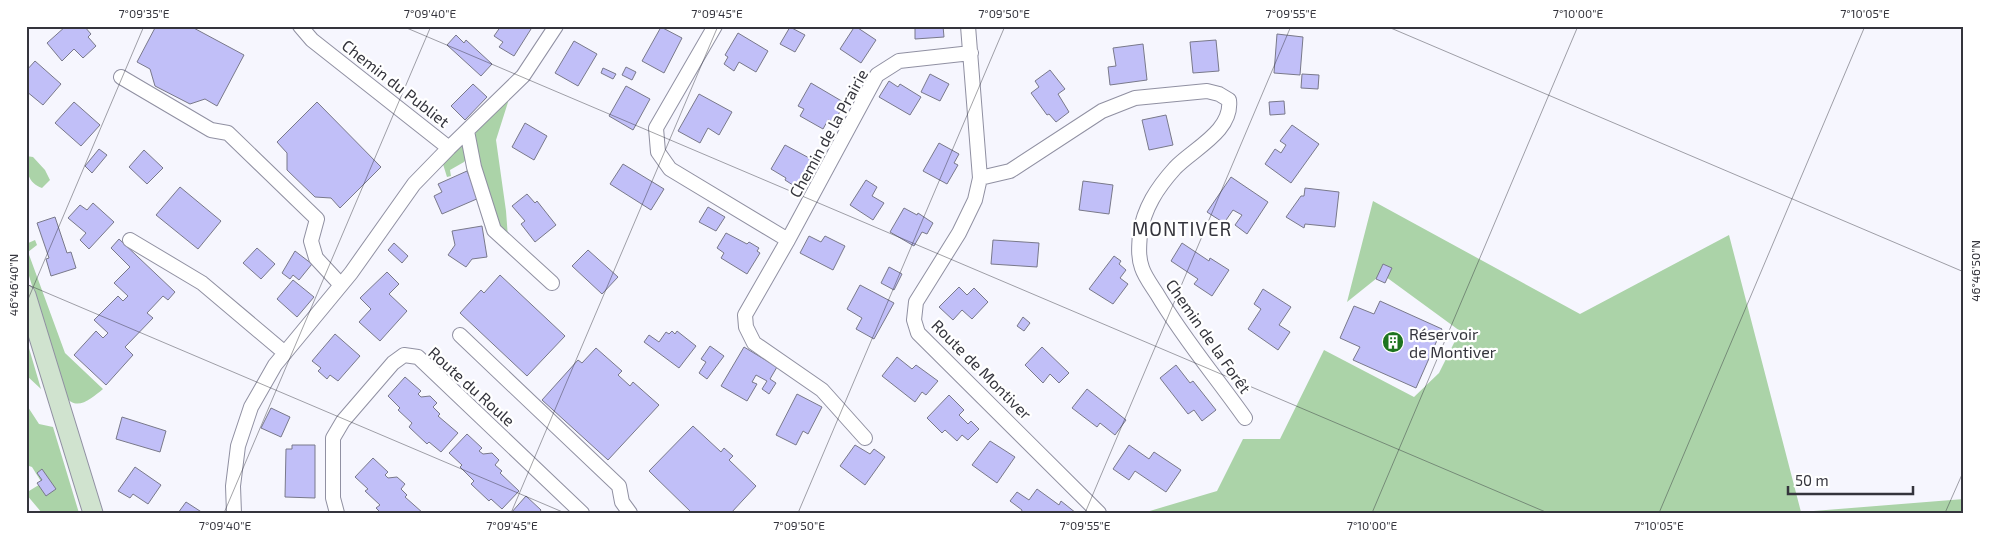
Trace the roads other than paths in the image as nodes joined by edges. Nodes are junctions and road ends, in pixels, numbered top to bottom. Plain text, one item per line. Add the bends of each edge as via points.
1 (300, 26) edge
2 (556, 26) edge
3 (715, 26) edge
4 (968, 26) edge
5 (971, 53) junction
6 (120, 77) dead end
7 (467, 131) junction
8 (449, 148) junction
9 (980, 178) junction
10 (130, 240) dead end
11 (788, 240) junction
12 (552, 283) dead end
13 (341, 285) junction
14 (26, 295) edge
15 (460, 335) dead end
16 (285, 353) junction
17 (1245, 418) dead end
18 (865, 438) dead end
19 (93, 513) edge
20 (234, 513) edge
21 (337, 513) edge
22 (582, 513) edge
23 (630, 513) edge
24 (1099, 513) edge

1 - 8 street, Chemin du Publiet via 312,40
2 - 7 street, Chemin du Publiet via 523,76
3 - 11 street via 656,128 658,152 670,169
4 - 5 street, Route de Montiver
5 - 9 street, Route de Montiver
5 - 11 street, Chemin de la Prairie via 899,61 877,75
6 - 13 street via 211,130 228,133 317,219 311,241 316,258
7 - 8 street, Chemin du Publiet
7 - 12 street, Chemin du Publiet via 494,230
8 - 13 street, Chemin du Publiet via 414,184
9 - 17 street, Chemin de la Forêt via 1010,171 1102,111 1135,98 1207,91 1229,100 1231,109 1226,121 1156,190 1142,218 1138,252 1142,268 1170,316
9 - 24 street, Route de Montiver via 976,200 959,233 916,302 914,320 918,333
10 - 16 street via 202,283
11 - 18 street, Chemin de la Prairie via 745,315 746,328 754,343 822,390
13 - 16 street, Chemin du Publiet
14 - 19 main road
15 - 23 street, Route du Roule via 619,486 622,502
16 - 20 street, Chemin du Publiet via 251,407 241,438 233,486
21 - 22 street, Route du Roule via 333,498 334,438 344,421 393,363 404,355 418,357

